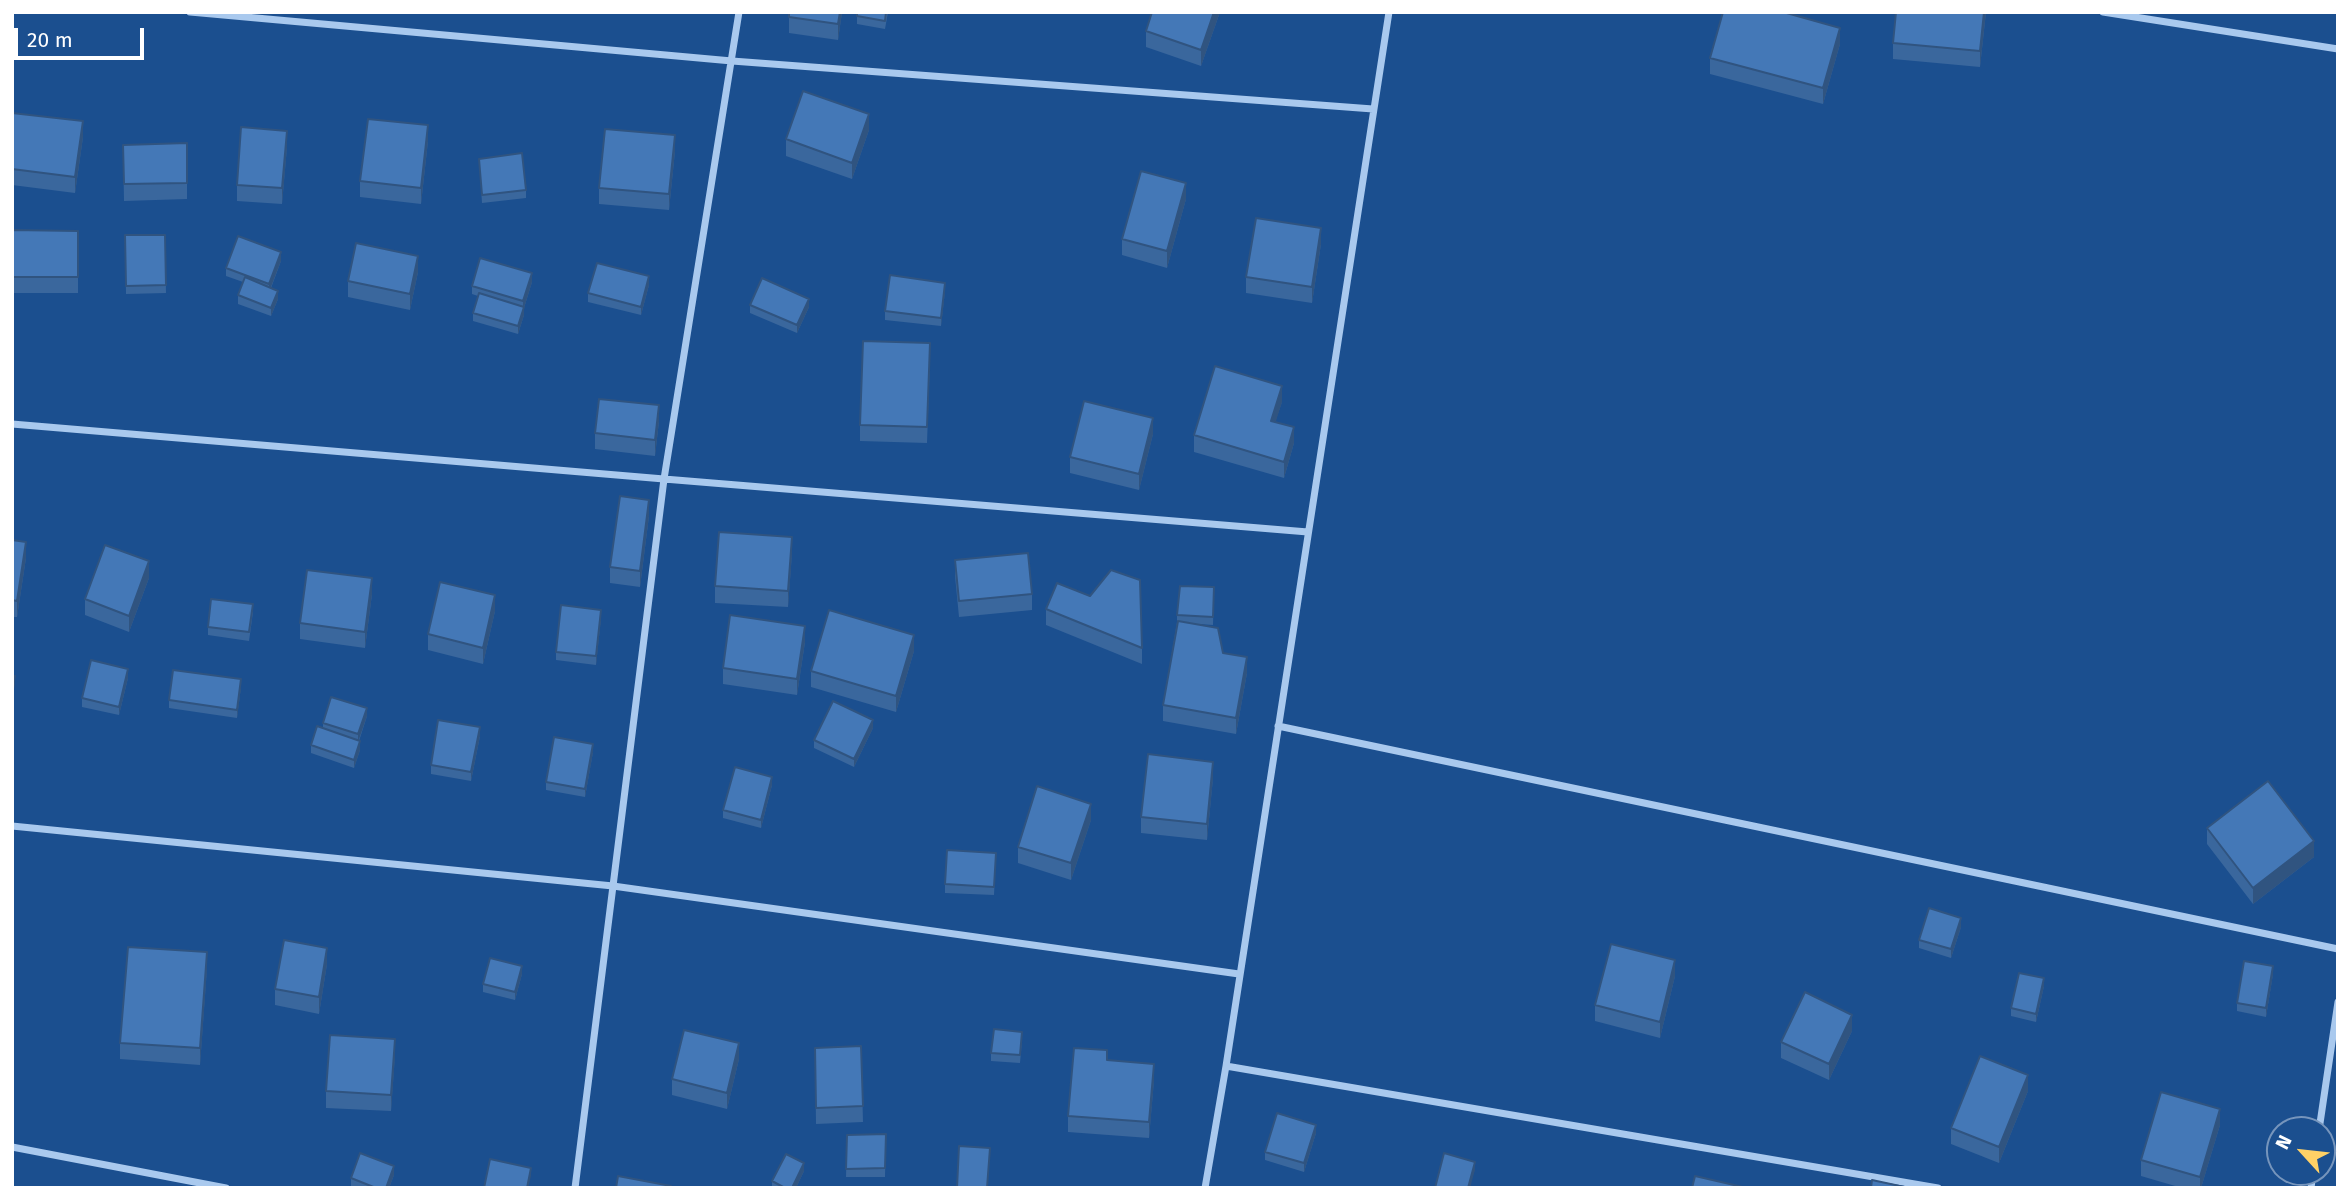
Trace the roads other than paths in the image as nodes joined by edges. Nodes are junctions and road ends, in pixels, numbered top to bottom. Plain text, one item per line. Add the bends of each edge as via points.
1 (190, 12) edge
2 (739, 12) edge
3 (1389, 12) edge
4 (2103, 12) edge
5 (2338, 49) edge
6 (732, 61) junction
7 (1373, 109) junction
8 (12, 424) edge
9 (664, 479) junction
10 (1308, 532) junction
11 (1278, 726) junction
12 (12, 826) edge
13 (613, 886) junction
14 (2338, 949) edge
15 (1240, 974) junction
16 (2338, 1002) edge
17 (1226, 1066) junction
18 (2321, 1116) edge
19 (12, 1147) edge
20 (226, 1188) edge
21 (575, 1188) edge
22 (1205, 1188) edge
23 (1938, 1188) edge

1 - 6 street
2 - 6 street
3 - 7 street
4 - 5 street
6 - 7 street
6 - 9 street
7 - 10 street
8 - 9 street
9 - 10 street
9 - 13 street
10 - 11 street
11 - 14 street
11 - 15 street
12 - 13 street
13 - 15 street
13 - 21 street
15 - 17 street
16 - 18 street
17 - 22 street
17 - 23 street
19 - 20 street

